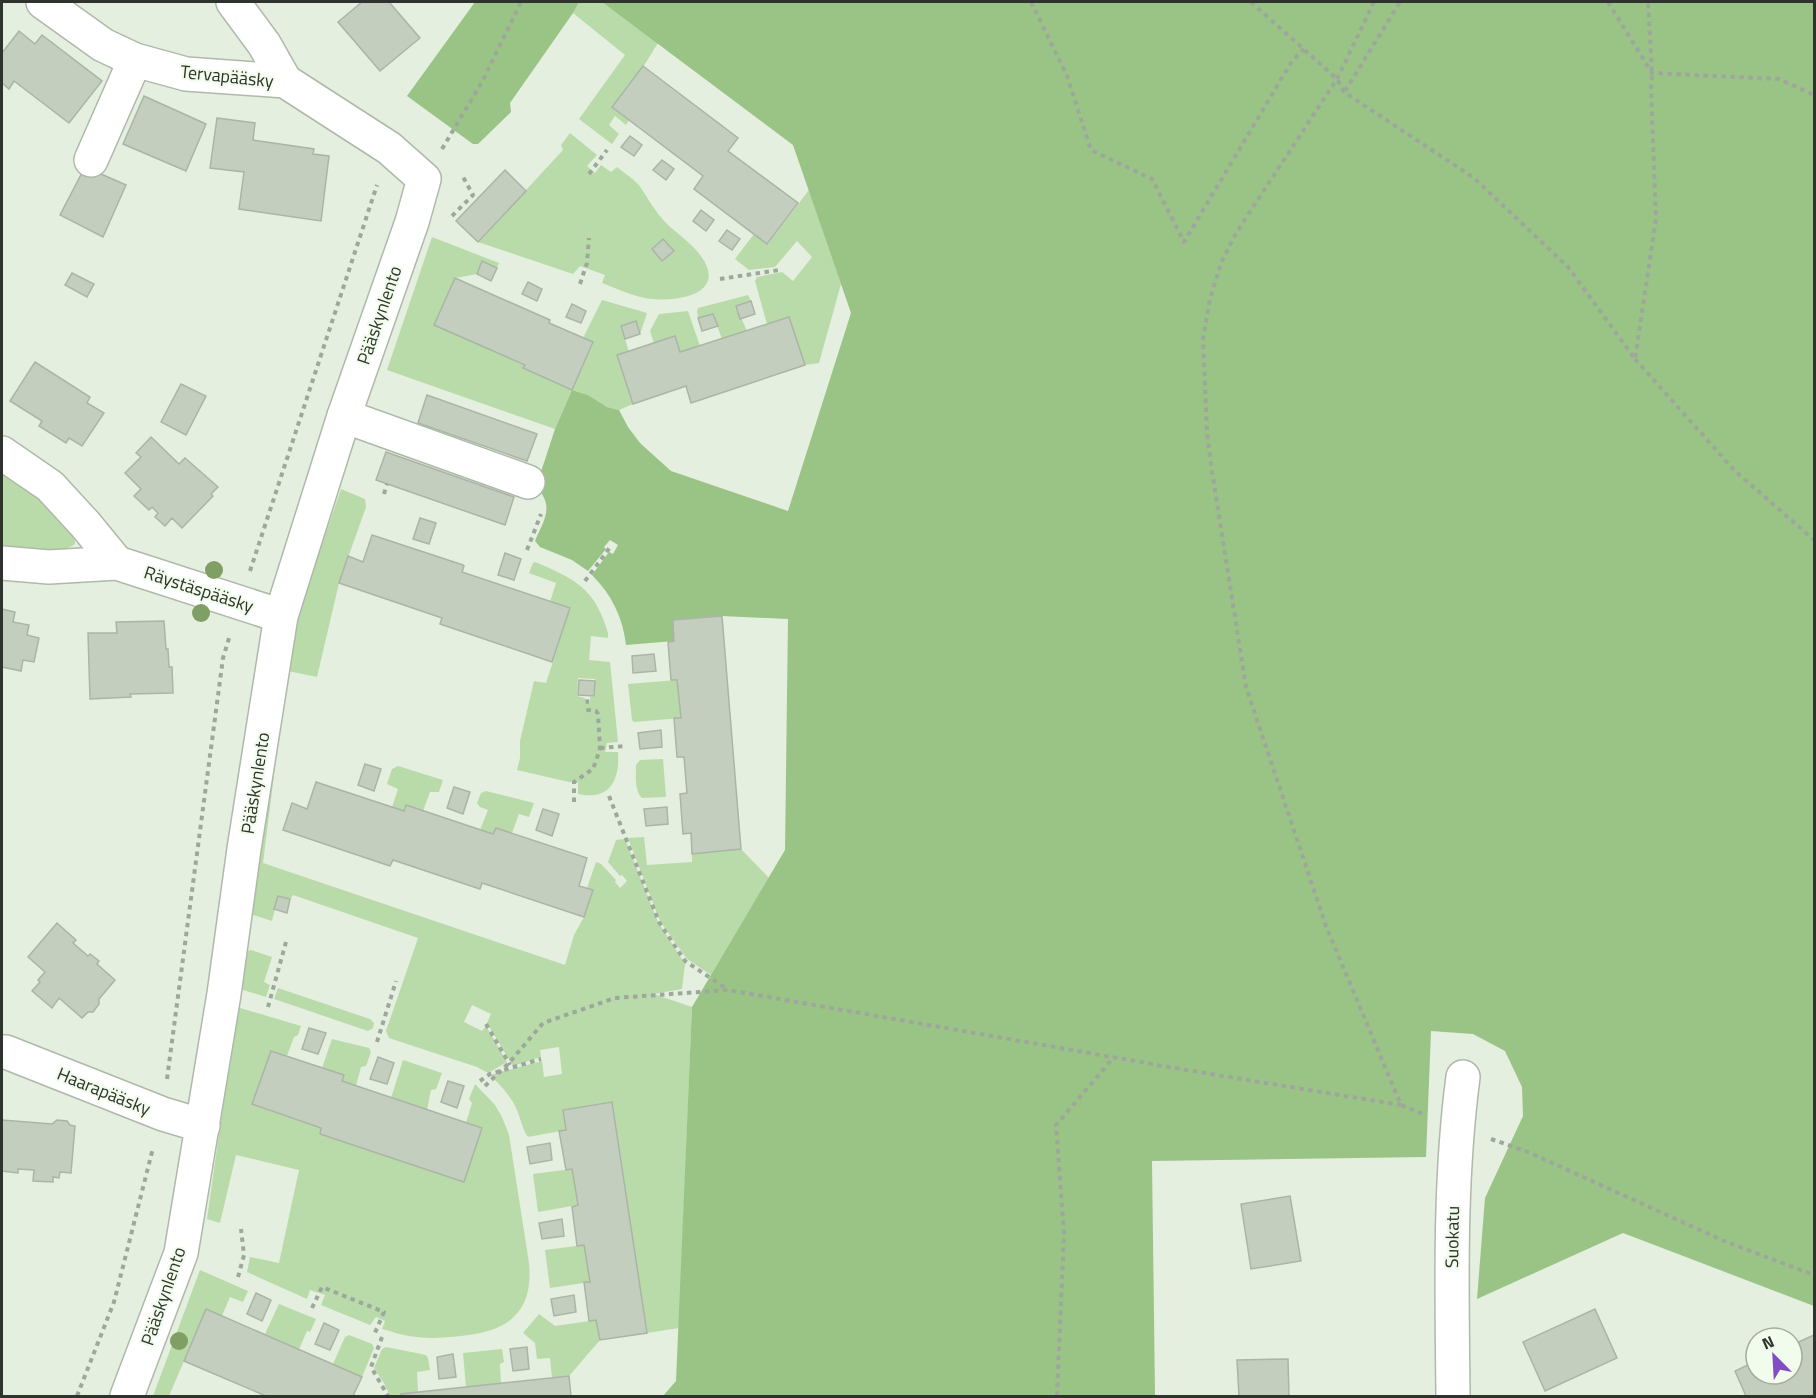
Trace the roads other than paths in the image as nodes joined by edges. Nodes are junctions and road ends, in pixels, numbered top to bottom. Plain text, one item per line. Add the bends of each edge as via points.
1 (44, 2) edge
2 (232, 2) edge
3 (135, 60) junction
4 (285, 81) junction
5 (91, 160) dead end
6 (424, 179) joint
7 (344, 416) junction
8 (2, 453) edge
9 (528, 482) dead end
10 (2, 563) edge
11 (117, 563) junction
12 (281, 616) junction
13 (3, 1050) edge
14 (1463, 1077) dead end
15 (203, 1126) junction
16 (127, 1396) edge
17 (1453, 1396) edge

1 - 3 street, Tervapääsky via 103,45
2 - 4 street, Tervapääsky via 264,44
3 - 4 street, Tervapääsky via 186,74
3 - 5 street
4 - 6 street, Tervapääsky via 389,148
6 - 7 street, Pääskynlento
7 - 9 street
7 - 12 street, Pääskynlento
8 - 11 street via 50,486
10 - 11 street, Räystäspääsky via 49,567
11 - 12 street, Räystäspääsky
12 - 15 street, Pääskynlento
13 - 15 street, Haarapääsky
14 - 17 street, Suokatu via 1456,1127 1451,1238
15 - 16 street, Pääskynlento via 181,1253

